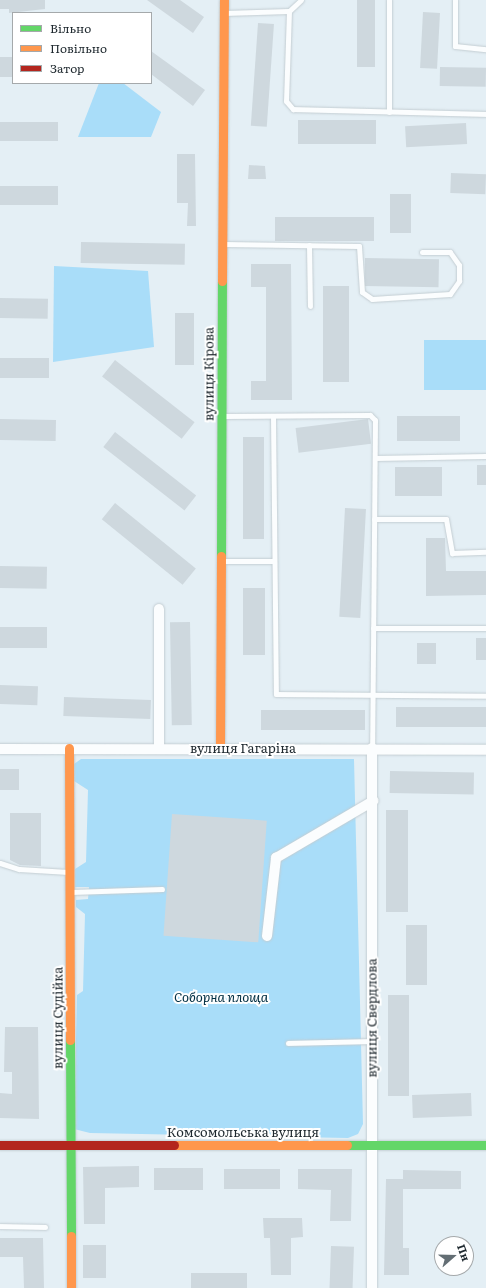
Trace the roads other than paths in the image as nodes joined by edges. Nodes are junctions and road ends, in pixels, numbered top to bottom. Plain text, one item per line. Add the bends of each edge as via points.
1 (224, 0) edge
2 (301, 0) edge
3 (389, 0) edge
4 (455, 0) edge
5 (289, 11) junction
6 (224, 13) junction
7 (486, 48) edge
8 (389, 112) junction
9 (486, 114) edge
10 (223, 244) junction
11 (309, 245) junction
12 (422, 252) dead end
13 (310, 306) dead end
14 (222, 416) junction
15 (273, 416) junction
16 (486, 456) edge
17 (374, 458) junction
18 (374, 519) junction
19 (486, 552) edge
20 (221, 561) junction
21 (273, 561) junction
22 (159, 609) dead end
23 (373, 628) junction
24 (486, 628) edge
25 (372, 695) junction
26 (486, 696) edge
27 (159, 747) junction
28 (220, 747) junction
29 (69, 748) junction
30 (372, 748) junction
31 (0, 749) edge
32 (486, 750) edge
33 (373, 801) junction
34 (0, 863) edge
35 (70, 872) junction
36 (162, 889) dead end
37 (70, 892) junction
38 (267, 936) dead end
39 (371, 1040) junction
40 (288, 1043) dead end
41 (372, 1144) junction
42 (0, 1145) edge
43 (486, 1145) edge
44 (72, 1146) junction
45 (0, 1226) edge
46 (45, 1227) dead end
47 (71, 1288) edge
48 (372, 1288) edge

1 - 6 street, вулиця Кірова
2 - 5 lane
3 - 8 lane
4 - 7 lane via 455,46
5 - 6 lane
5 - 8 lane via 288,105 293,109
6 - 10 street, вулиця Кірова
8 - 9 lane
10 - 11 lane
10 - 14 street, вулиця Кірова
11 - 12 lane via 359,246 362,292 372,299 450,294 459,281 459,265 450,252
11 - 13 lane
14 - 15 lane
14 - 20 street, вулиця Кірова
15 - 17 lane via 370,415 375,420
15 - 21 lane
16 - 17 lane
17 - 18 lane
18 - 19 lane via 446,519 452,553
18 - 23 lane
20 - 21 lane
20 - 28 street, вулиця Кірова
21 - 25 lane via 276,694
22 - 27 street
23 - 24 lane
23 - 25 lane
25 - 26 lane
25 - 30 lane
27 - 28 street, вулиця Гагаріна
27 - 29 street, вулиця Гагаріна
28 - 30 street, вулиця Гагаріна
29 - 31 street, вулиця Гагаріна
29 - 35 street, вулиця Судійка
30 - 32 street, вулиця Гагаріна
30 - 33 street, вулиця Свердлова
33 - 38 street via 276,858 272,868
33 - 39 street, вулиця Свердлова
34 - 35 lane via 19,869
35 - 37 street, вулиця Судійка
36 - 37 lane
37 - 44 street, вулиця Судійка
39 - 40 lane
39 - 41 street, вулиця Свердлова
41 - 43 street, Комсомольська вулиця
41 - 44 street, Комсомольська вулиця
41 - 48 street, вулиця Свердлова
42 - 44 street, Комсомольська вулиця
44 - 47 street, вулиця Судійка
45 - 46 lane

